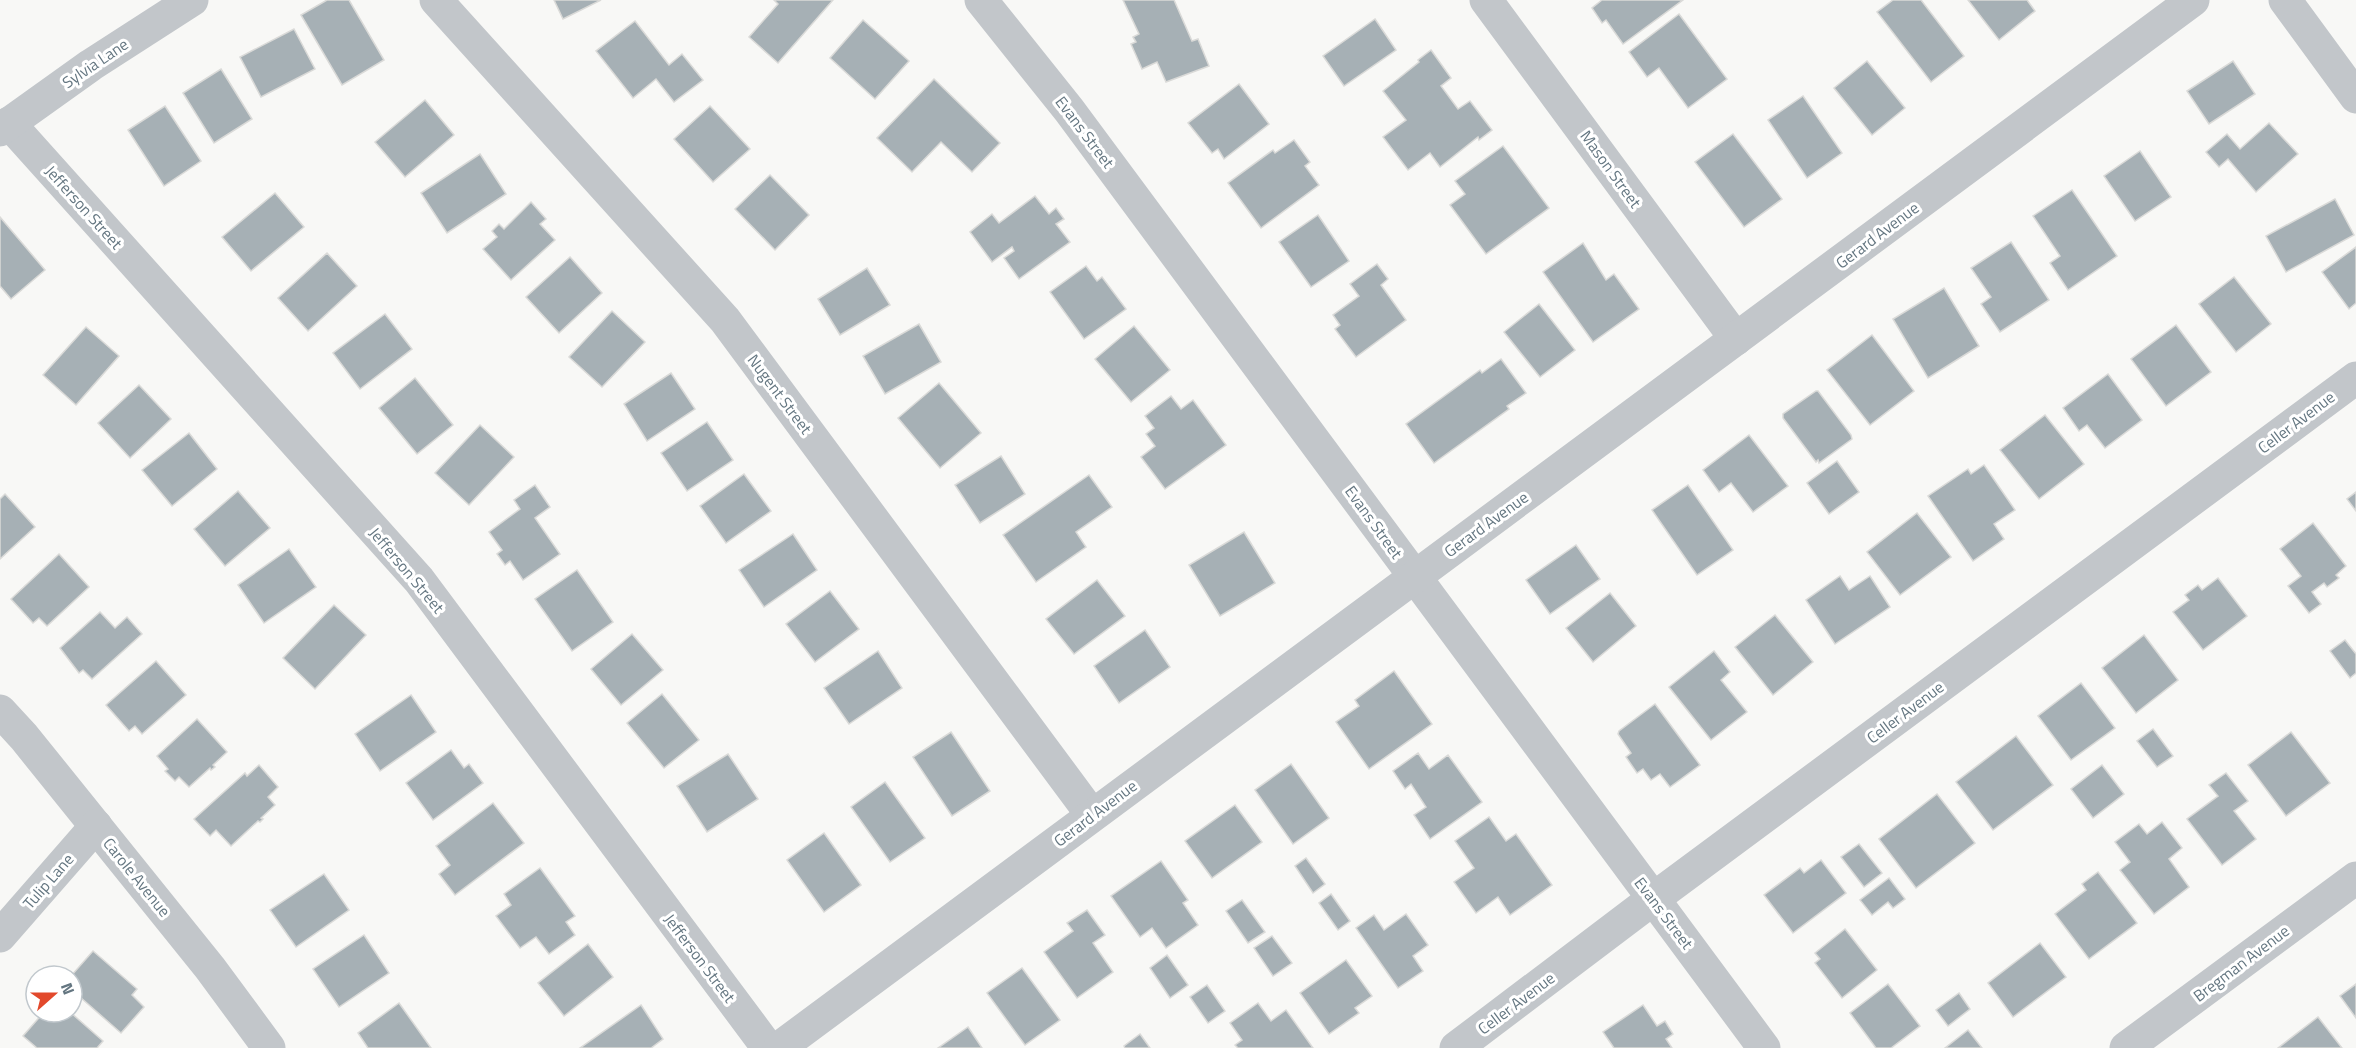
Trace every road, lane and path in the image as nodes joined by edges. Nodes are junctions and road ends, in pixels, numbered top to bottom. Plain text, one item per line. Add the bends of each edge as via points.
1 (192, 0) edge
2 (436, 0) edge
3 (981, 0) edge
4 (1486, 0) edge
5 (2193, 0) edge
6 (2285, 0) edge
7 (2356, 96) edge
8 (5, 127) edge
9 (1736, 339) junction
10 (2356, 378) edge
11 (1414, 576) junction
12 (0, 711) edge
13 (1092, 816) junction
14 (96, 826) junction
15 (2356, 878) edge
16 (1653, 899) junction
17 (0, 936) edge
18 (269, 1048) edge
19 (768, 1048) edge
20 (779, 1048) edge
21 (1456, 1048) edge
22 (1764, 1048) edge
23 (2126, 1048) edge

1 - 8 street, Sylvia Lane via 99,59
2 - 13 street, Nugent Street via 725,320
3 - 11 street, Evans Street via 1069,110
4 - 9 street, Mason Street
5 - 9 street, Gerard Avenue
6 - 7 street
8 - 19 street, Jefferson Street via 419,580
9 - 11 street, Gerard Avenue
10 - 16 street, Celler Avenue
11 - 13 street, Gerard Avenue
11 - 16 street, Evans Street
12 - 14 street, Carole Avenue
13 - 20 street, Gerard Avenue
14 - 17 street, Tulip Lane
14 - 18 street, Carole Avenue
15 - 23 street, Bregman Avenue
16 - 21 street, Celler Avenue
16 - 22 street, Evans Street

